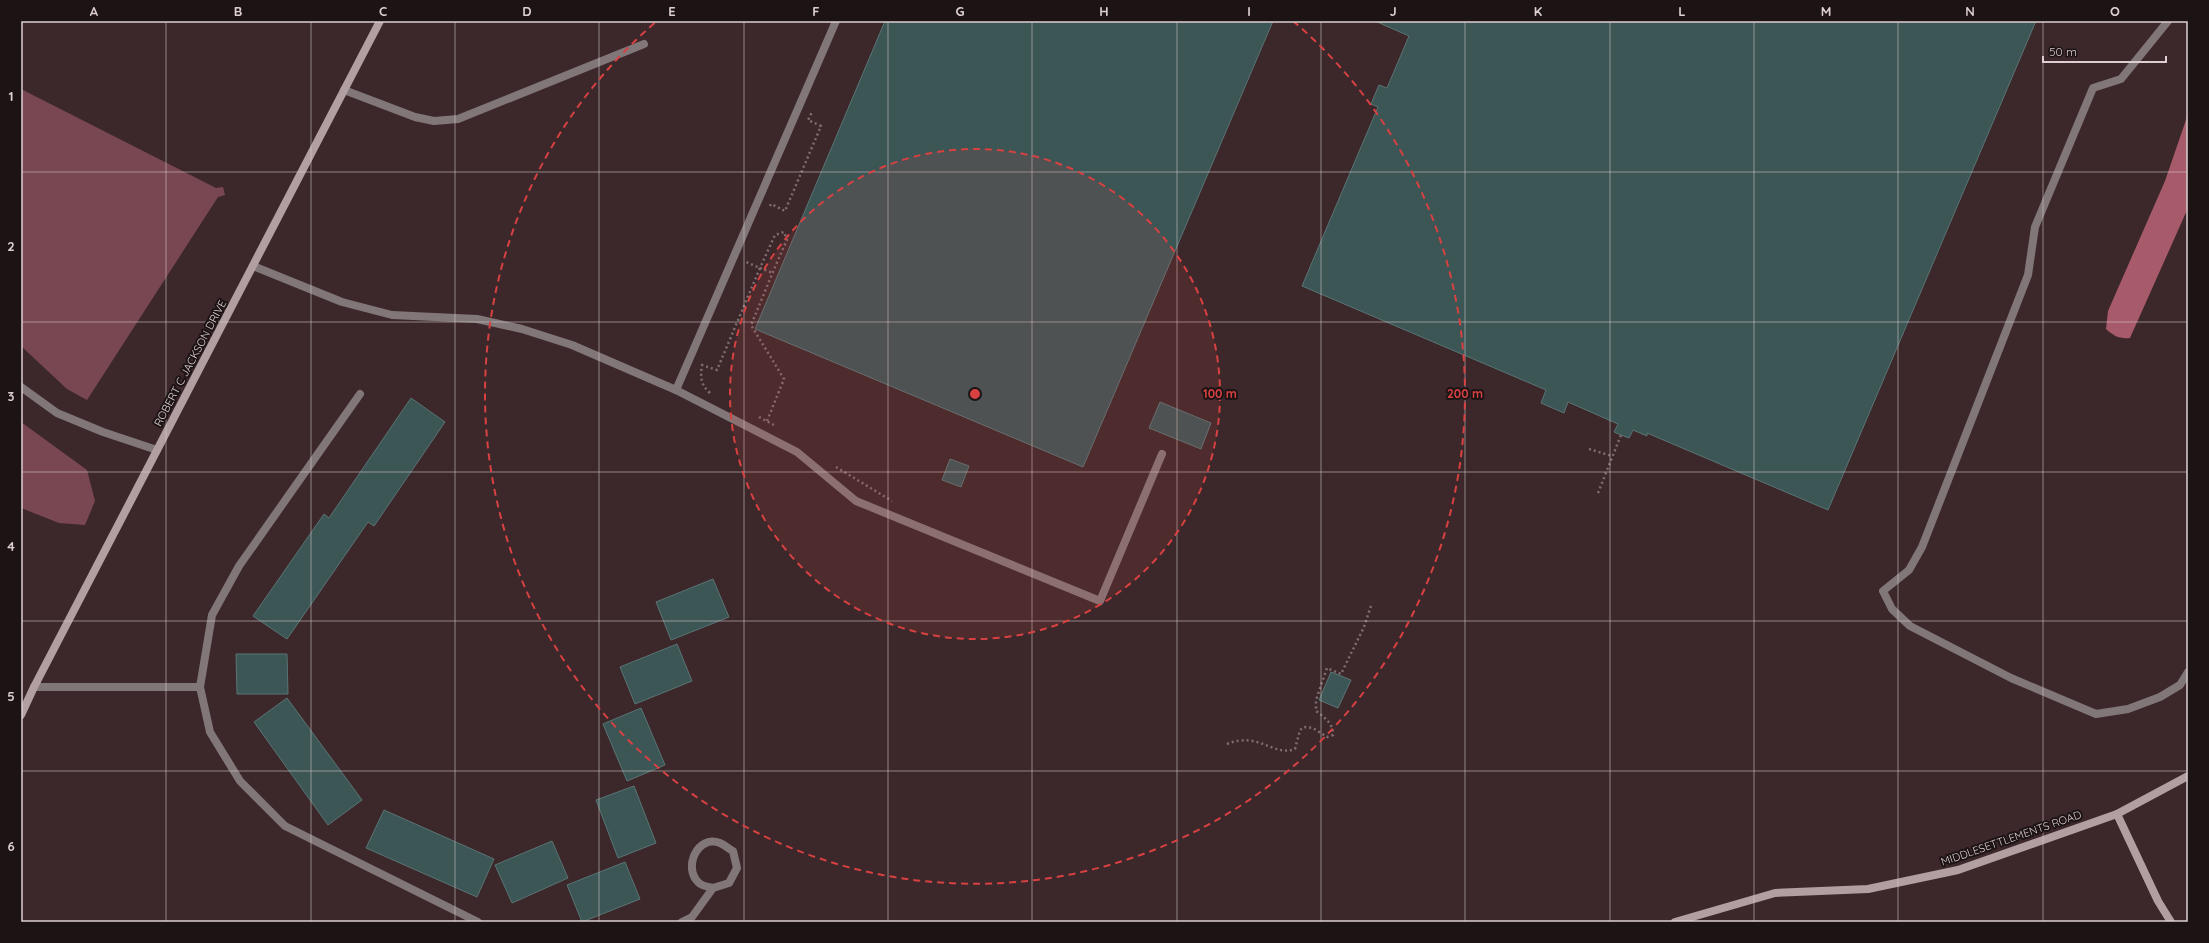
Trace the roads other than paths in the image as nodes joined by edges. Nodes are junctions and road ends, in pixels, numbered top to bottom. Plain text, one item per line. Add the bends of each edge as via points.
1 (380, 21) edge
2 (836, 21) edge
3 (2168, 21) edge
4 (644, 44) dead end
5 (344, 90) junction
6 (253, 266) junction
7 (21, 387) edge
8 (676, 390) junction
9 (360, 394) dead end
10 (157, 450) junction
11 (1162, 454) dead end
12 (2188, 672) edge
13 (34, 687) junction
14 (200, 687) junction
15 (21, 715) edge
16 (2188, 776) edge
17 (2117, 814) junction
18 (713, 888) junction
19 (478, 922) edge
20 (682, 922) edge
21 (1675, 922) edge
22 (2171, 922) edge

1 - 5 main road, ROBERT C JACKSON DRIVE
2 - 8 lane
3 - 12 lane via 2121,79 2093,88 2035,227 2028,275 1922,547 1909,570 1883,591 1892,609 1910,626 2011,678 2096,714 2128,709 2160,697 2180,685
4 - 5 lane via 458,119 434,121 415,117
5 - 6 main road, ROBERT C JACKSON DRIVE
6 - 8 lane via 342,302 392,315 477,319 522,329 572,345
6 - 10 main road, ROBERT C JACKSON DRIVE
7 - 10 lane via 57,413
8 - 11 lane via 797,452 856,501 1100,602
9 - 14 lane via 239,566 212,615
10 - 13 main road, ROBERT C JACKSON DRIVE
13 - 14 lane
13 - 15 main road, ROBERT C JACKSON DRIVE
14 - 19 lane via 210,732 240,781 285,826
16 - 17 main road, MIDDLESETTLEMENTS ROAD
17 - 21 main road, MIDDLESETTLEMENTS ROAD via 1958,870 1868,889 1775,893
17 - 22 main road via 2158,901
18 - 18 lane via 729,883 738,868 734,852 719,842 704,844 693,855 691,870 699,883
18 - 20 lane via 692,917

